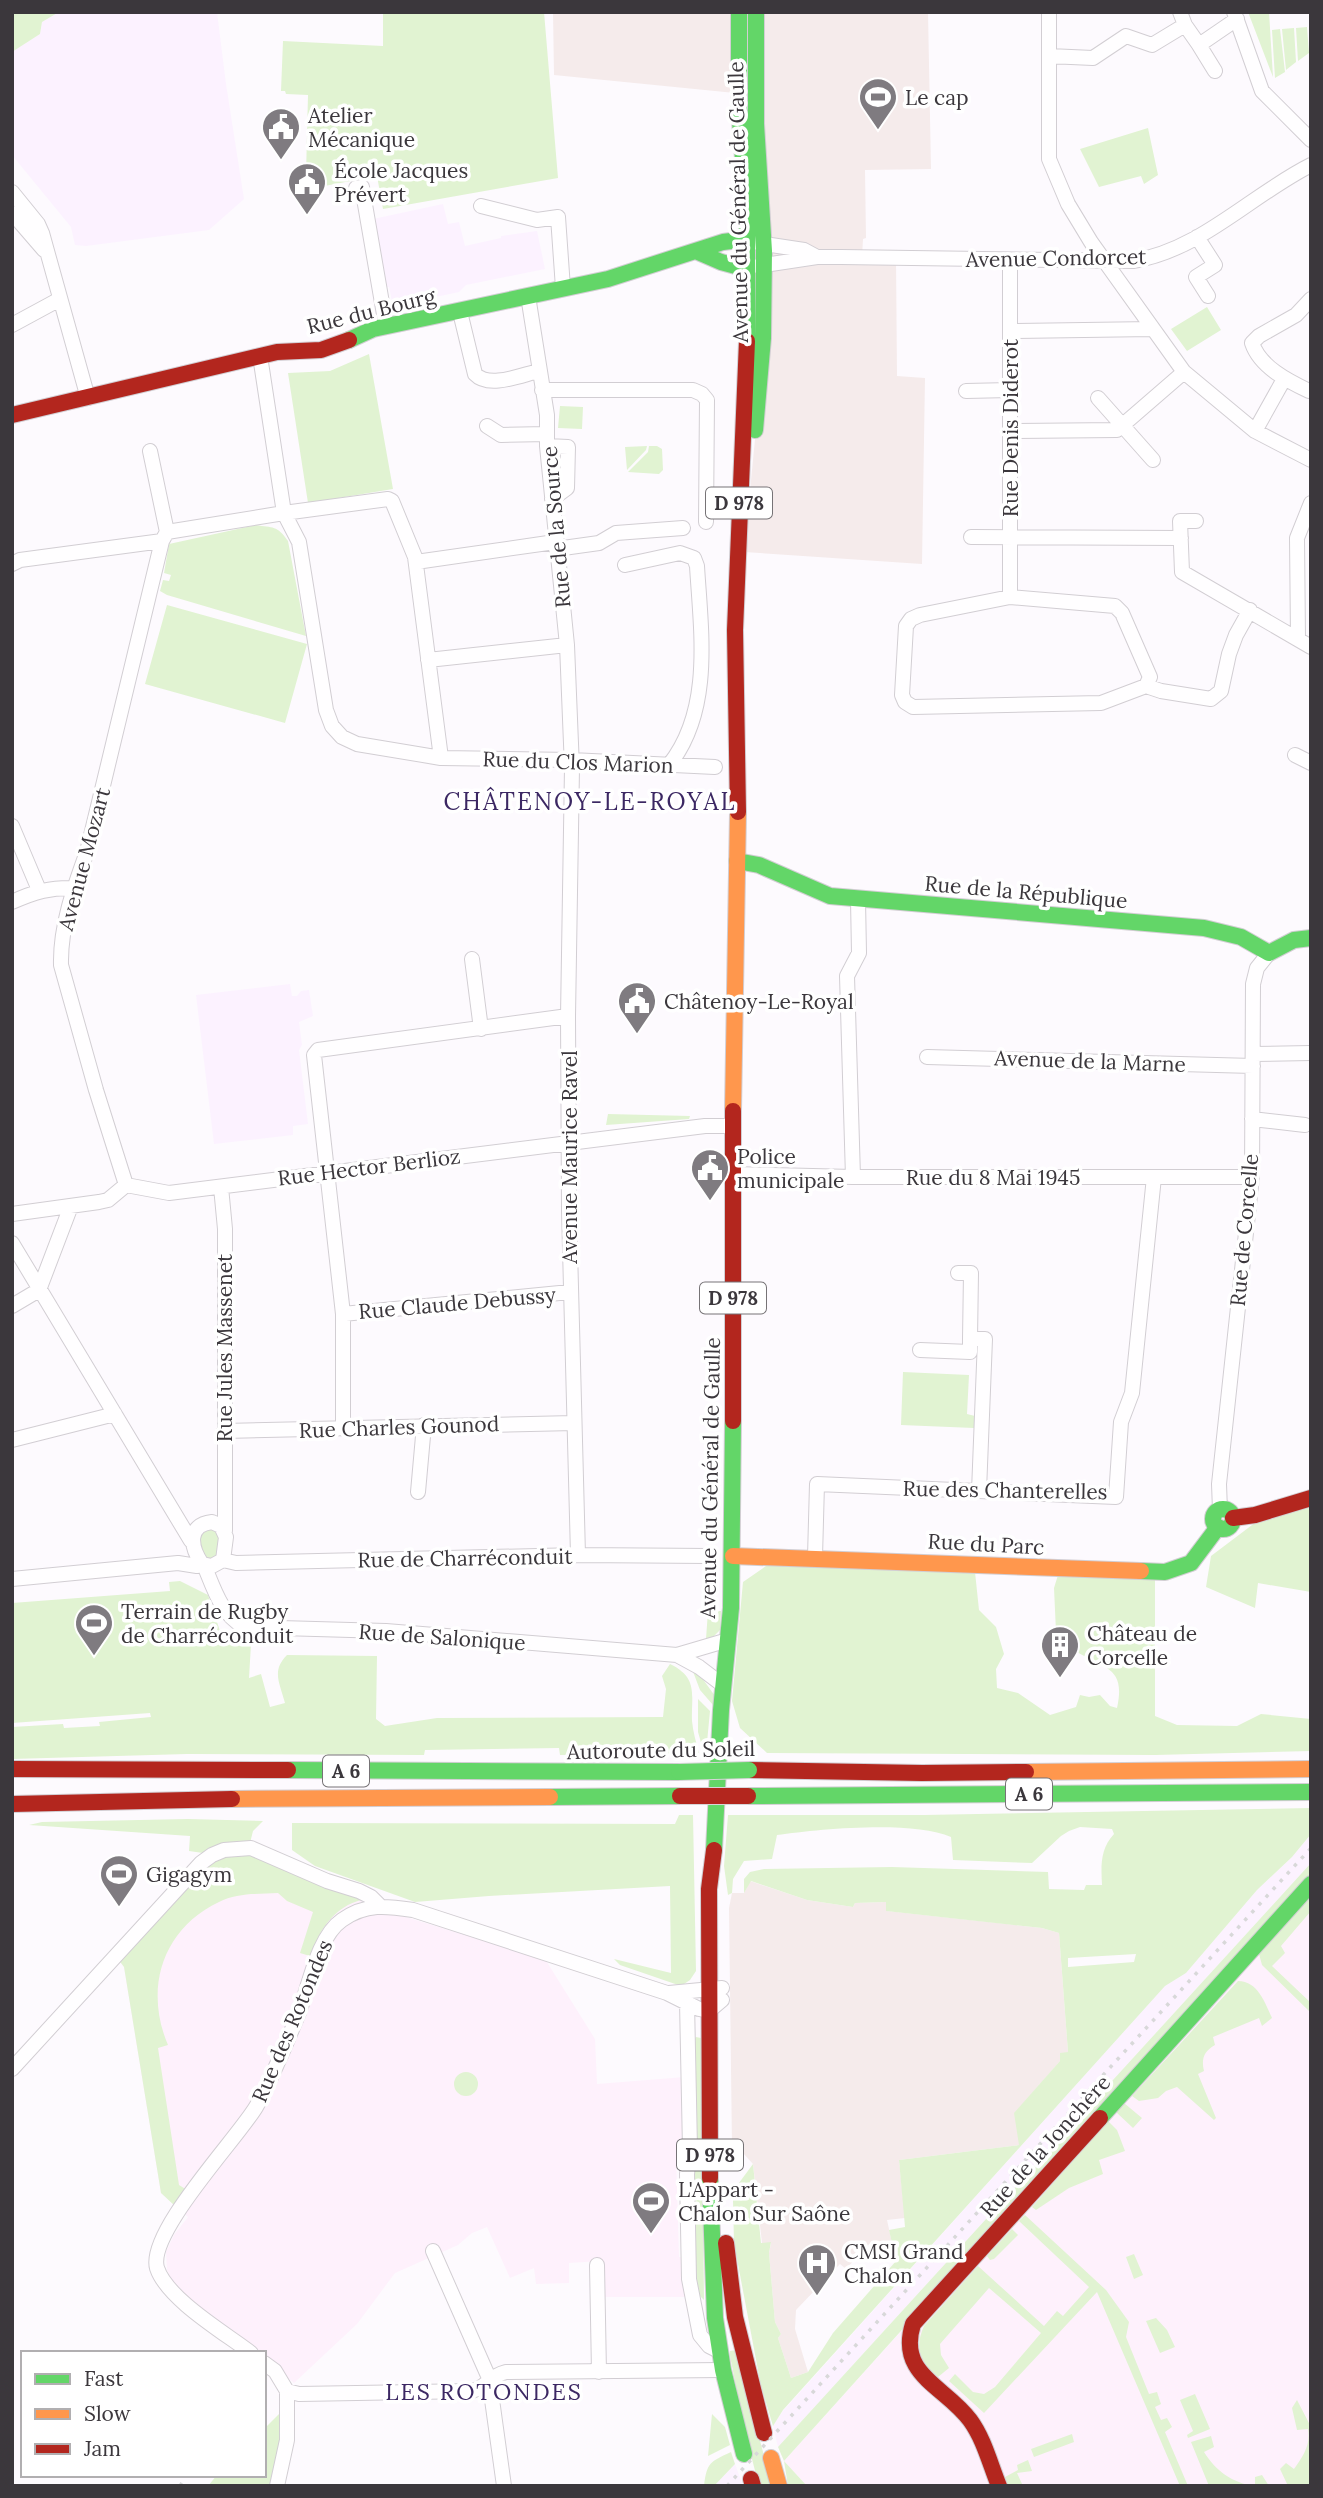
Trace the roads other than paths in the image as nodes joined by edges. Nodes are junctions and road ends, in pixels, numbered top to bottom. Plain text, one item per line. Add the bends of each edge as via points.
1 (739, 12) edge
2 (756, 12) edge
3 (1049, 12) edge
4 (1235, 16) edge
5 (1182, 19) edge
6 (1199, 45) junction
7 (1049, 56) junction
8 (1215, 71) dead end
9 (1311, 140) edge
10 (1311, 165) edge
11 (356, 188) dead end
12 (12, 192) edge
13 (481, 206) dead end
14 (12, 213) edge
15 (1197, 237) junction
16 (747, 239) junction
17 (764, 246) junction
18 (698, 251) junction
19 (47, 254) junction
20 (817, 257) junction
21 (1010, 260) junction
22 (1105, 260) junction
23 (764, 265) junction
24 (747, 268) junction
25 (563, 288) junction
26 (528, 296) junction
27 (1208, 296) dead end
28 (60, 299) junction
29 (1311, 299) edge
30 (460, 312) junction
31 (12, 325) edge
32 (386, 326) junction
33 (1152, 329) junction
34 (1010, 331) junction
35 (260, 356) junction
36 (539, 372) junction
37 (1184, 372) junction
38 (1284, 379) junction
39 (542, 390) junction
40 (1010, 390) junction
41 (965, 391) dead end
42 (1309, 391) edge
43 (88, 398) junction
44 (1098, 398) dead end
45 (12, 415) edge
46 (487, 426) dead end
47 (1123, 426) junction
48 (1010, 431) junction
49 (1255, 431) junction
50 (547, 440) junction
51 (150, 451) dead end
52 (1153, 460) dead end
53 (1311, 460) edge
54 (552, 499) junction
55 (1311, 503) edge
56 (284, 513) junction
57 (1196, 521) dead end
58 (706, 522) dead end
59 (683, 528) dead end
60 (165, 536) junction
61 (971, 537) dead end
62 (1010, 537) junction
63 (1181, 538) junction
64 (556, 546) junction
65 (416, 562) junction
66 (12, 564) edge
67 (625, 565) dead end
68 (1010, 597) junction
69 (1250, 610) junction
70 (1298, 638) junction
71 (567, 645) junction
72 (1311, 647) edge
73 (428, 660) junction
74 (1146, 686) junction
75 (1295, 755) dead end
76 (441, 758) junction
77 (571, 760) junction
78 (1311, 762) edge
79 (669, 765) junction
80 (715, 766) dead end
81 (739, 767) junction
82 (12, 826) edge
83 (737, 861) junction
84 (75, 888) junction
85 (39, 890) junction
86 (858, 900) junction
87 (12, 902) edge
88 (1311, 939) edge
89 (1269, 953) junction
90 (472, 959) dead end
91 (568, 1016) junction
92 (481, 1028) junction
93 (1311, 1053) edge
94 (927, 1057) dead end
95 (1253, 1060) junction
96 (1252, 1119) junction
97 (1305, 1125) dead end
98 (733, 1126) junction
99 (570, 1143) junction
100 (326, 1172) junction
101 (733, 1174) junction
102 (853, 1177) junction
103 (1154, 1177) junction
104 (1252, 1177) junction
105 (126, 1185) junction
106 (221, 1187) junction
107 (71, 1206) junction
108 (12, 1214) edge
109 (12, 1243) edge
110 (958, 1273) dead end
111 (39, 1290) junction
112 (570, 1292) junction
113 (12, 1306) edge
114 (343, 1314) junction
115 (970, 1339) junction
116 (920, 1350) dead end
117 (115, 1414) junction
118 (573, 1423) junction
119 (424, 1425) junction
120 (343, 1428) junction
121 (224, 1431) junction
122 (12, 1440) edge
123 (979, 1491) junction
124 (418, 1492) dead end
125 (1311, 1498) edge
126 (224, 1510) junction
127 (1227, 1514) junction
128 (177, 1519) junction
129 (207, 1523) junction
130 (225, 1531) junction
131 (192, 1546) junction
132 (578, 1555) junction
133 (709, 1556) dead end
134 (733, 1556) junction
135 (816, 1558) junction
136 (178, 1563) junction
137 (212, 1563) junction
138 (12, 1579) edge
139 (728, 1640) junction
140 (701, 1648) junction
141 (677, 1655) junction
142 (699, 1667) junction
143 (724, 1686) junction
144 (12, 1769) edge
145 (1311, 1769) edge
146 (1311, 1792) edge
147 (12, 1804) edge
148 (1311, 1884) edge
149 (379, 1905) junction
150 (667, 1993) junction
151 (716, 1997) junction
152 (688, 2002) junction
153 (12, 2069) edge
154 (433, 2251) dead end
155 (597, 2265) dead end
156 (248, 2351) edge
157 (719, 2351) junction
158 (266, 2364) edge
159 (723, 2370) junction
160 (599, 2372) junction
161 (489, 2378) junction
162 (287, 2390) junction
163 (764, 2433) dead end
164 (744, 2454) dead end
165 (771, 2458) dead end
166 (277, 2486) edge
167 (504, 2486) edge
168 (779, 2486) edge
169 (999, 2486) edge

1 - 16 main road, Avenue du Général de Gaulle / D 978
2 - 17 main road, Avenue du Général de Gaulle / D 978
3 - 7 street
4 - 6 street
4 - 9 street via 1262,91
5 - 6 street
5 - 7 street via 1152,45 1126,36 1093,58
6 - 8 street
7 - 22 street via 1048,159 1068,204
10 - 15 street, Avenue Condorcet
11 - 32 street via 362,187
12 - 19 street via 38,224
13 - 25 street via 537,220 558,217
14 - 19 street
15 - 22 street, Avenue Condorcet via 1154,258
15 - 27 street via 1215,265 1196,276
16 - 17 street, Avenue Condorcet
16 - 18 main road, Rue du Bourg
16 - 24 main road, Avenue du Général de Gaulle / D 978
17 - 20 street, Avenue Condorcet via 804,250
17 - 23 main road, Avenue du Général de Gaulle / D 978
18 - 24 main road
18 - 25 main road, Rue du Bourg
19 - 28 street
20 - 21 street, Avenue Condorcet
20 - 23 street, Avenue Condorcet
21 - 22 street, Avenue Condorcet
21 - 34 street, Rue Denis Diderot
22 - 33 street
23 - 24 street, Avenue Condorcet
23 - 81 main road, Avenue du Général de Gaulle / D 978 via 764,338 747,552 744,742
24 - 81 main road, Avenue du Général de Gaulle / D 978 via 735,630
25 - 26 main road, Rue du Bourg
26 - 30 main road, Rue du Bourg
26 - 36 street, Rue de la Source
28 - 31 street
28 - 43 street
29 - 38 street via 1296,315 1252,343 1255,352
30 - 32 main road, Rue du Bourg
30 - 36 street via 479,378 491,381
32 - 35 main road, Rue du Bourg via 321,350
33 - 34 street
33 - 37 street
34 - 40 street, Rue Denis Diderot
35 - 43 main road, Rue du Bourg
35 - 56 street, Rue du Clos Marion
36 - 39 street, Rue de la Source
37 - 47 street
37 - 49 street
38 - 42 street
38 - 49 street
39 - 50 street, Rue de la Source
39 - 58 street via 693,390 702,394 707,400
40 - 41 street
40 - 48 street, Rue Denis Diderot
43 - 45 main road, Rue du Bourg
44 - 47 street
46 - 50 street via 501,435
47 - 48 street via 1112,431
47 - 52 street
48 - 62 street, Rue Denis Diderot
49 - 53 street
50 - 54 street, Rue de la Source
50 - 54 street via 568,447 567,488
51 - 60 street
54 - 64 street, Rue de la Source
55 - 70 street via 1297,538
56 - 60 street
56 - 65 street via 388,499 393,501
56 - 76 street, Rue du Clos Marion via 299,542 332,726 356,744
57 - 63 street via 1180,521
59 - 64 street via 621,532 599,543
60 - 66 street
60 - 84 street, Avenue Mozart
61 - 62 street
62 - 63 street
62 - 68 street, Rue Denis Diderot
63 - 69 street via 1182,572
64 - 65 street
64 - 71 street, Rue de la Source
65 - 73 street
67 - 79 street via 680,553 694,558 697,566 701,645 697,707 685,743
68 - 74 street via 1115,606 1150,677
68 - 74 street via 911,619 906,626 905,702 913,707 1101,703
69 - 70 street
69 - 74 street via 1236,635 1217,695 1203,699
70 - 72 street
71 - 73 street
71 - 77 street, Rue de la Source
73 - 76 street
75 - 78 street
76 - 77 street, Rue du Clos Marion
77 - 79 street, Rue du Clos Marion via 607,768
77 - 91 street, Avenue Maurice Ravel
79 - 80 street, Rue du Clos Marion
81 - 83 main road, Avenue du Général de Gaulle / D 978
82 - 85 street
83 - 86 main road, Rue de la République via 750,861 830,897
83 - 98 main road, Avenue du Général de Gaulle / D 978
84 - 85 street
84 - 105 street, Avenue Mozart via 61,965
85 - 87 street
86 - 89 main road, Rue de la République via 1192,927 1246,938
86 - 102 street via 859,953 847,976
88 - 89 main road via 1282,944
89 - 95 street, Rue de Corcelle via 1257,968 1253,984
90 - 92 street
91 - 92 street
91 - 99 street, Avenue Maurice Ravel
92 - 100 street via 318,1051 314,1055
93 - 95 street, Avenue de la Marne
94 - 95 street, Avenue de la Marne
95 - 96 street, Rue de Corcelle
96 - 97 street
96 - 104 street, Rue de Corcelle
98 - 99 street, Rue Hector Berlioz
98 - 101 main road, Avenue du Général de Gaulle / D 978
99 - 100 street, Rue Hector Berlioz
99 - 112 street, Avenue Maurice Ravel
100 - 106 street, Rue Hector Berlioz
100 - 114 street
101 - 102 street, Rue du 8 Mai 1945
101 - 134 main road, Avenue du Général de Gaulle / D 978
102 - 103 street, Rue du 8 Mai 1945
103 - 104 street, Rue du 8 Mai 1945
103 - 123 street, Rue des Chanterelles via 1132,1393 1121,1422 1116,1497
104 - 127 street, Rue de Corcelle via 1219,1484
105 - 106 street, Rue Hector Berlioz via 169,1193
105 - 107 street via 108,1200
106 - 121 street, Rue Jules Massenet
107 - 108 street
107 - 111 street
109 - 111 street, Rue de Salonique
110 - 115 street via 971,1273
111 - 113 street
111 - 117 street, Rue de Salonique
112 - 114 street, Rue Claude Debussy
112 - 118 street, Avenue Maurice Ravel
114 - 120 street
115 - 116 street via 970,1352
115 - 123 street via 985,1339
117 - 122 street
117 - 128 street, Rue de Salonique
118 - 119 street, Rue Charles Gounod
118 - 132 street, Avenue Maurice Ravel
119 - 120 street, Rue Charles Gounod
119 - 124 street
120 - 121 street, Rue Charles Gounod
121 - 126 street, Rue Jules Massenet
123 - 135 street, Rue des Chanterelles via 817,1484
125 - 127 main road via 1255,1515
126 - 129 street
126 - 130 street, Rue Jules Massenet
127 - 135 main road, Rue du Parc via 1228,1528 1217,1527 1191,1563 1166,1572
128 - 129 street
128 - 131 street, Rue de Salonique
129 - 130 street
129 - 131 street via 192,1535
130 - 137 street, Rue Jules Massenet
131 - 136 street
131 - 137 street, Rue de Salonique
132 - 133 street, Rue de Charréconduit
132 - 137 street, Rue de Charréconduit
134 - 135 main road, Rue du Parc
134 - 139 main road, Avenue du Général de Gaulle / D 978
136 - 137 street, Rue de Charréconduit
136 - 138 street, Rue de Charréconduit
137 - 141 street, Rue de Salonique via 216,1595 232,1621 244,1627 386,1631
139 - 140 street, Rue de Salonique
139 - 143 main road, Avenue du Général de Gaulle / D 978
140 - 141 street, Rue de Salonique
140 - 142 street
141 - 142 street, Rue de Salonique
142 - 143 street, Rue de Salonique
143 - 151 main road, Avenue du Général de Gaulle / D 978 via 709,1888
144 - 145 main road, Autoroute du Soleil / A 6, bridge via 936,1773
146 - 147 main road, A 6, bridge
148 - 169 main road, Rue de la Jonchère via 913,2324 909,2356 969,2419
149 - 150 street, Rue des Rotondes via 414,1910
149 - 153 street via 371,1897 251,1848 212,1855
149 - 156 street, Rue des Rotondes via 352,1914 333,1928 256,2107 158,2244 156,2266 176,2297
150 - 151 street, Rue des Rotondes
150 - 152 street, Rue des Rotondes
151 - 152 street, Rue des Rotondes
151 - 157 main road, D 978 via 710,2179
151 - 163 main road, D 978 via 729,2286
152 - 157 street via 689,2279 700,2335
154 - 161 street
155 - 160 street
157 - 159 main road, D 978
158 - 162 street
159 - 160 street
159 - 164 main road, D 978
160 - 161 street via 506,2372
161 - 162 street via 482,2388 472,2391 299,2394
161 - 167 street
162 - 166 street via 287,2440
165 - 168 main road

